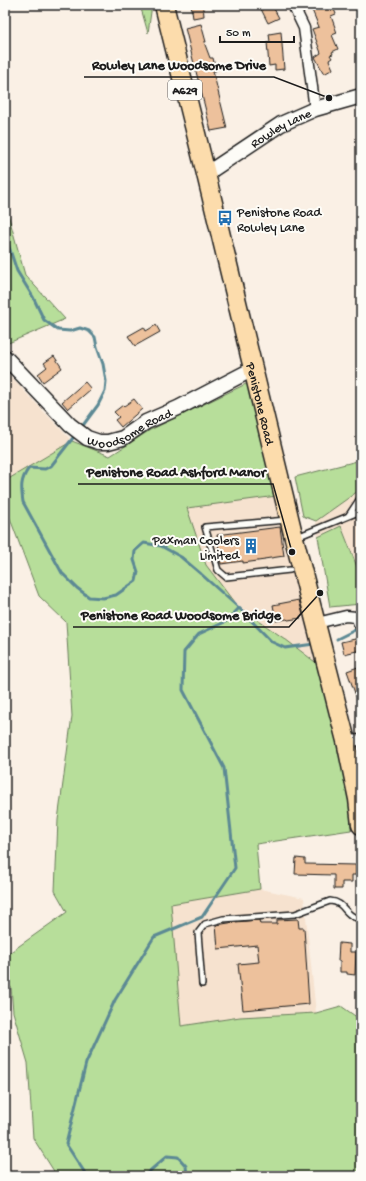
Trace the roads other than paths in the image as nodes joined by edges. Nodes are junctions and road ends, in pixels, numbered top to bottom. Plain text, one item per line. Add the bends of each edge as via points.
1 (164, 5) edge
2 (293, 5) edge
3 (361, 96) edge
4 (315, 109) junction
5 (206, 174) junction
6 (5, 357) edge
7 (253, 369) junction
8 (361, 497) edge
9 (361, 511) edge
10 (348, 516) junction
11 (290, 520) junction
12 (294, 538) junction
13 (290, 570) dead end
14 (316, 623) junction
15 (360, 625) edge
16 (354, 741) edge
17 (361, 825) edge
18 (361, 919) edge
19 (202, 984) dead end

1 - 5 highway, Penistone Road / A629
2 - 4 street via 304,28
3 - 4 street, Rowley Lane
4 - 5 street, Rowley Lane via 282,124
5 - 7 highway, Penistone Road / A629
6 - 7 street, Woodsome Road via 70,425 87,438 99,442 123,438 146,422
7 - 11 highway, Penistone Road / A629
8 - 10 lane
9 - 10 lane
10 - 12 lane
11 - 12 highway, Penistone Road / A629
11 - 13 lane via 205,527 218,570 226,577
12 - 14 highway, Penistone Road / A629
14 - 15 street via 356,616
14 - 16 highway, Penistone Road / A629
16 - 17 highway, Penistone Road / A629
18 - 19 lane via 353,917 335,901 330,901 295,914 223,919 205,924 198,933

